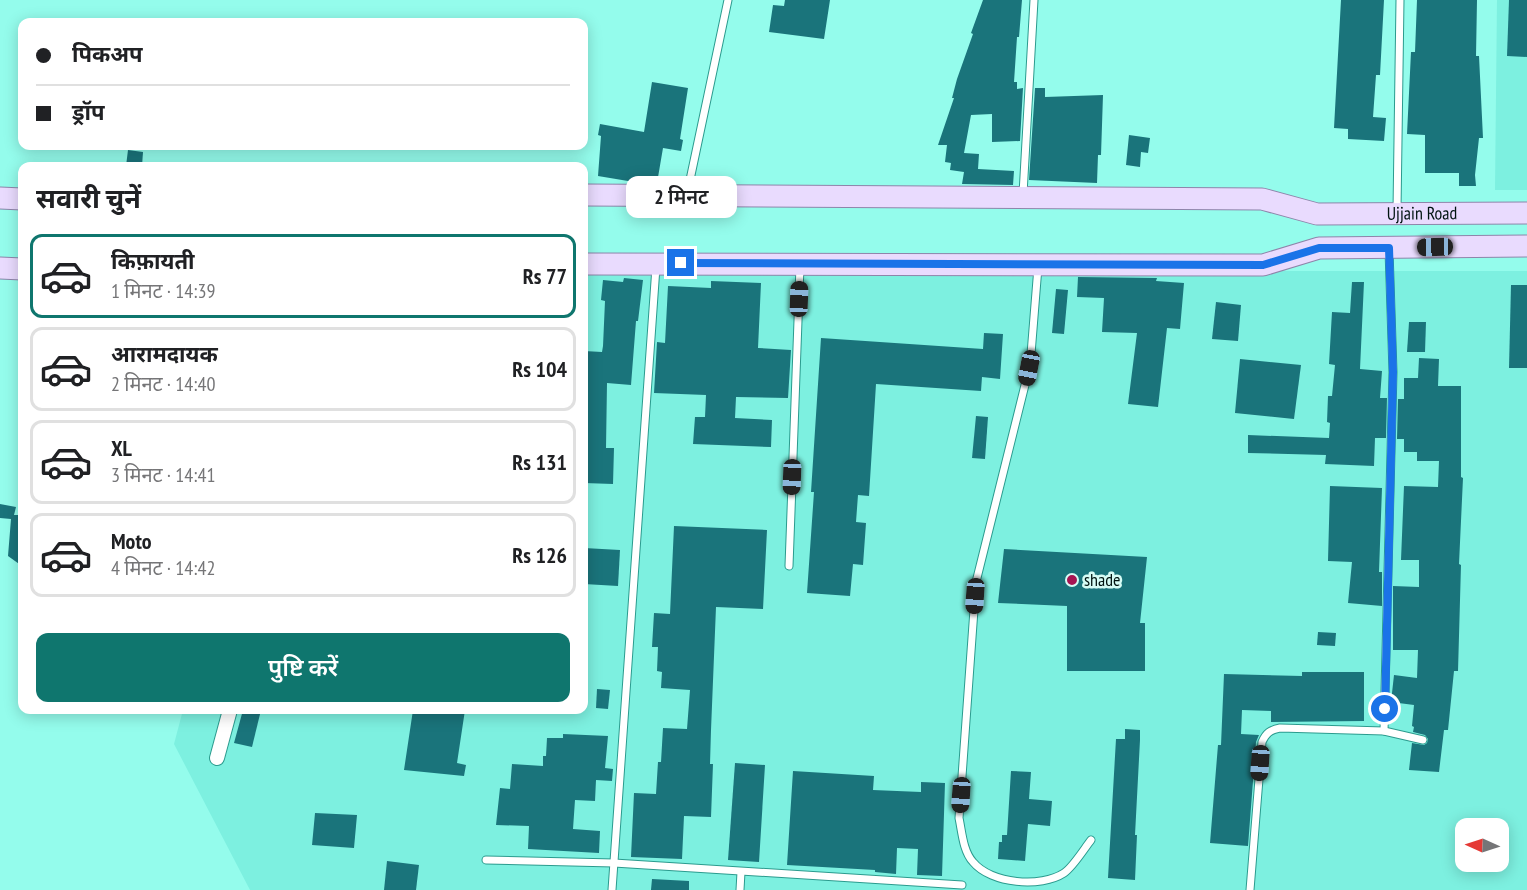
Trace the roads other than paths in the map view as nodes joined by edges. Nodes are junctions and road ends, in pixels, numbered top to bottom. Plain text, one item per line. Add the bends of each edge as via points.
1 (728, 0) edge
2 (1034, 0) edge
3 (1400, 0) edge
4 (588, 195) edge
5 (687, 196) junction
6 (1023, 197) junction
7 (0, 198) edge
8 (18, 199) edge
9 (1527, 213) edge
10 (1397, 214) junction
11 (1527, 246) edge
12 (1389, 248) junction
13 (657, 263) junction
14 (588, 264) edge
15 (801, 264) junction
16 (1038, 264) junction
17 (0, 268) edge
18 (18, 269) edge
19 (789, 566) dead end
20 (229, 714) edge
21 (1384, 731) junction
22 (1423, 740) dead end
23 (218, 758) dead end
24 (1091, 840) dead end
25 (486, 860) dead end
26 (614, 863) junction
27 (741, 872) junction
28 (962, 885) dead end
29 (612, 890) edge
30 (740, 890) edge
31 (1250, 890) edge

1 - 5 lane
2 - 6 lane
3 - 10 lane
4 - 5 main road, Ujjain Road
5 - 6 main road, Ujjain Road
6 - 10 main road, Ujjain Road via 1262,199 1317,214
7 - 8 main road
9 - 10 main road, Ujjain Road
11 - 12 main road, Ujjain Road
12 - 16 main road, Ujjain Road via 1319,248 1263,265
12 - 21 lane via 1393,372
13 - 14 main road, Ujjain Road
13 - 15 main road, Ujjain Road
13 - 26 lane
15 - 16 main road, Ujjain Road
15 - 19 lane
16 - 24 lane via 1030,363 976,582 959,818 972,861 1005,880 1046,880 1065,873
17 - 18 main road
20 - 23 street
21 - 22 lane
21 - 31 lane via 1280,729 1265,735
25 - 26 lane
26 - 27 lane
26 - 29 lane
27 - 28 lane
27 - 30 lane

